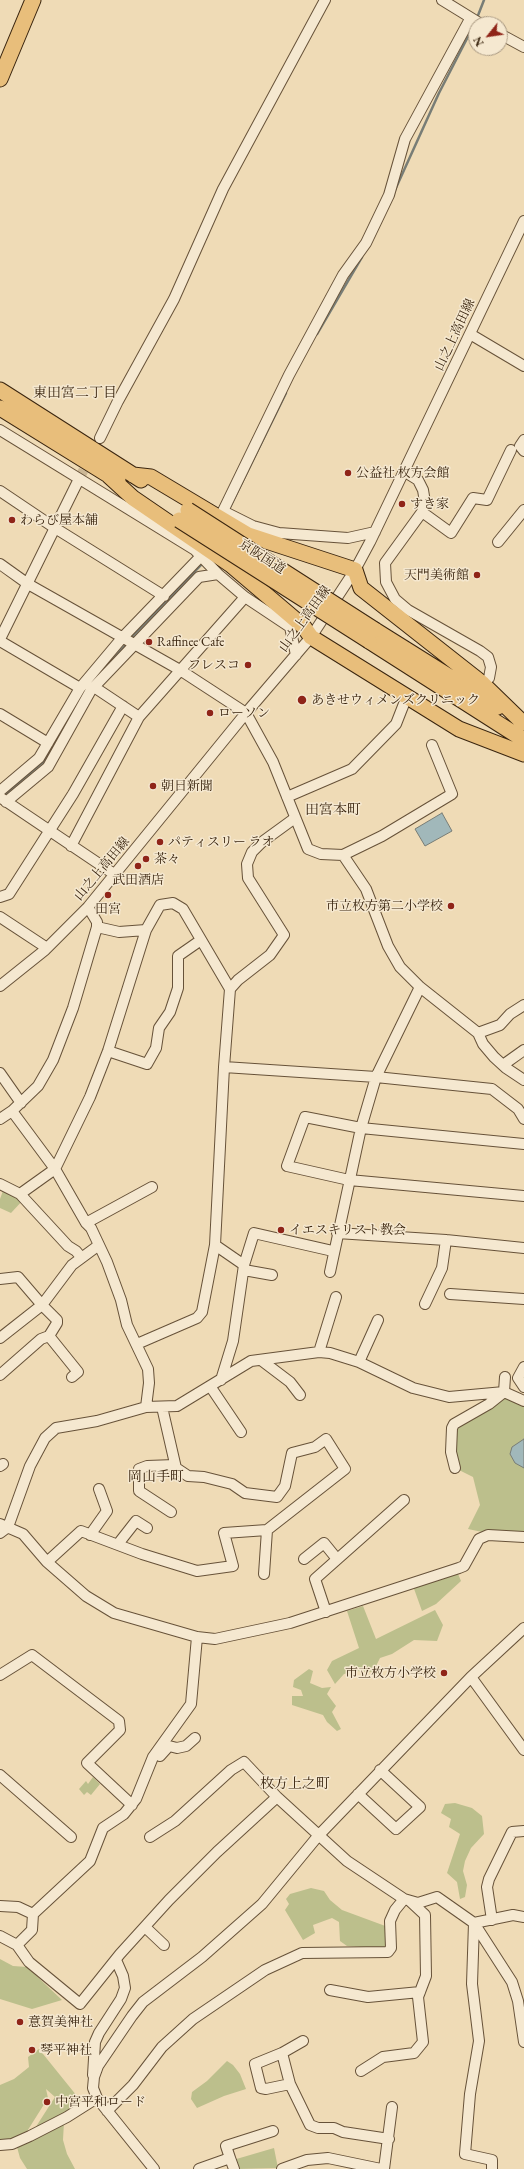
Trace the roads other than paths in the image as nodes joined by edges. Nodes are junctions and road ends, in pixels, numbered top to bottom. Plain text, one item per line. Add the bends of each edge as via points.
1 (33, 0) edge
2 (325, 0) edge
3 (442, 0) edge
4 (468, 18) edge
5 (468, 23) edge
6 (508, 38) edge
7 (524, 47) edge
8 (0, 80) edge
9 (524, 221) edge
10 (470, 334) junction
11 (524, 366) edge
12 (0, 390) edge
13 (0, 408) edge
14 (0, 430) edge
15 (100, 438) tunnel mouth
16 (524, 440) edge
17 (511, 450) dead end
18 (524, 451) edge
19 (405, 472) junction
20 (133, 475) junction
21 (109, 476) junction
22 (79, 479) junction
23 (0, 491) edge
24 (524, 510) edge
25 (422, 512) junction
26 (184, 515) junction
27 (55, 528) junction
28 (375, 532) junction
29 (498, 542) dead end
30 (204, 555) junction
31 (0, 564) edge
32 (355, 570) junction
33 (218, 574) junction
34 (28, 584) junction
35 (245, 597) junction
36 (162, 599) junction
37 (169, 608) junction
38 (372, 636) junction
39 (311, 637) junction
40 (123, 639) junction
41 (0, 640) edge
42 (134, 645) junction
43 (296, 655) junction
44 (180, 670) junction
45 (483, 684) junction
46 (94, 687) junction
47 (80, 688) junction
48 (407, 696) junction
49 (123, 706) junction
50 (246, 712) junction
51 (0, 714) edge
52 (139, 716) junction
53 (523, 723) edge
54 (524, 740) edge
55 (48, 743) junction
56 (432, 745) dead end
57 (524, 754) edge
58 (0, 791) edge
59 (287, 798) junction
60 (3, 800) edge
61 (295, 818) junction
62 (49, 830) junction
63 (71, 846) junction
64 (343, 854) junction
65 (114, 874) junction
66 (1, 898) edge
67 (88, 907) junction
68 (0, 917) edge
69 (97, 927) junction
70 (146, 930) junction
71 (201, 940) junction
72 (47, 948) junction
73 (0, 986) edge
74 (420, 987) junction
75 (230, 990) junction
76 (524, 1005) edge
77 (478, 1033) junction
78 (524, 1050) edge
79 (108, 1051) junction
80 (502, 1065) junction
81 (224, 1067) junction
82 (0, 1073) edge
83 (376, 1077) junction
84 (524, 1080) edge
85 (21, 1103) junction
86 (12, 1111) junction
87 (0, 1119) edge
88 (524, 1119) edge
89 (361, 1128) junction
90 (524, 1144) edge
91 (55, 1169) junction
92 (349, 1180) junction
93 (0, 1184) edge
94 (152, 1188) dead end
95 (20, 1194) junction
96 (524, 1196) edge
97 (86, 1222) junction
98 (337, 1233) junction
99 (446, 1240) junction
100 (99, 1245) junction
101 (215, 1245) junction
102 (524, 1248) edge
103 (333, 1251) junction
104 (81, 1257) junction
105 (244, 1268) junction
106 (330, 1272) dead end
107 (272, 1275) dead end
108 (0, 1279) edge
109 (450, 1294) dead end
110 (336, 1297) dead end
111 (524, 1299) edge
112 (42, 1304) junction
113 (425, 1304) dead end
114 (378, 1320) dead end
115 (49, 1336) junction
116 (0, 1338) edge
117 (137, 1344) junction
118 (318, 1352) junction
119 (261, 1360) junction
120 (359, 1362) junction
121 (524, 1367) edge
122 (78, 1372) dead end
123 (0, 1375) edge
124 (505, 1377) dead end
125 (221, 1380) junction
126 (210, 1386) junction
127 (524, 1387) edge
128 (504, 1392) junction
129 (300, 1395) dead end
130 (524, 1401) edge
131 (146, 1407) junction
132 (162, 1407) junction
133 (241, 1432) dead end
134 (175, 1465) junction
135 (455, 1468) dead end
136 (99, 1490) dead end
137 (277, 1497) junction
138 (404, 1500) dead end
139 (289, 1511) junction
140 (171, 1512) dead end
141 (3, 1528) edge
142 (147, 1528) dead end
143 (266, 1530) junction
144 (90, 1535) junction
145 (524, 1537) edge
146 (118, 1544) junction
147 (304, 1559) dead end
148 (337, 1559) junction
149 (47, 1562) junction
150 (264, 1574) dead end
151 (326, 1612) junction
152 (524, 1628) edge
153 (197, 1637) junction
154 (0, 1675) edge
155 (471, 1677) junction
156 (195, 1738) dead end
157 (524, 1750) edge
158 (153, 1757) junction
159 (380, 1770) junction
160 (0, 1775) edge
161 (358, 1794) junction
162 (277, 1797) junction
163 (132, 1805) junction
164 (524, 1831) edge
165 (318, 1836) junction
166 (71, 1837) dead end
167 (150, 1837) dead end
168 (407, 1900) junction
169 (0, 1906) edge
170 (33, 1914) junction
171 (524, 1917) edge
172 (492, 1920) junction
173 (474, 1923) junction
174 (145, 1926) junction
175 (0, 1936) edge
176 (17, 1945) junction
177 (164, 1945) dead end
178 (116, 1960) junction
179 (330, 1990) dead end
180 (420, 1992) junction
181 (303, 2041) dead end
182 (524, 2042) edge
183 (282, 2053) junction
184 (361, 2071) dead end
185 (94, 2077) junction
186 (290, 2084) junction
187 (97, 2098) junction
188 (392, 2107) dead end
189 (107, 2111) junction
190 (273, 2130) dead end
191 (389, 2139) junction
192 (0, 2145) edge
193 (230, 2158) junction
194 (154, 2169) edge
195 (199, 2169) edge
196 (234, 2169) edge
197 (282, 2169) edge
198 (382, 2169) edge
199 (492, 2169) edge

1 - 8 highway
2 - 15 street via 223,189 174,299
3 - 4 street
5 - 28 street via 405,139 388,195 366,243 343,275 289,375 223,511 248,524 279,533 348,538
6 - 7 street
9 - 10 street, 山之上高田線
10 - 11 street
10 - 19 street, 山之上高田線
12 - 20 highway, 京阪国道
13 - 21 highway, 京阪国道
14 - 22 street
16 - 18 street via 520,446
17 - 25 street via 487,500 474,498 451,533
19 - 25 street via 418,480 423,490 425,502
19 - 28 street, 山之上高田線
20 - 26 highway, 京阪国道
20 - 32 highway via 151,477 248,535
21 - 26 highway, 京阪国道
21 - 39 highway via 133,498 231,565 304,627
22 - 27 street
22 - 30 street
23 - 27 street
24 - 29 street
25 - 45 street via 385,563 386,582 395,599 408,610 488,657 491,667
26 - 38 highway, 京阪国道, bridge
27 - 34 street
27 - 36 street
28 - 32 street, 山之上高田線
30 - 33 street
30 - 36 street
31 - 34 street
32 - 39 street, 山之上高田線
32 - 45 highway via 361,588
33 - 35 street
33 - 37 street via 199,577
34 - 40 street
34 - 41 street
35 - 43 street via 290,627
35 - 44 street
36 - 37 street
36 - 40 street
37 - 42 street
38 - 53 highway, 京阪国道
38 - 54 highway, 京阪国道
39 - 43 street, 山之上高田線
39 - 48 highway
40 - 42 street
40 - 47 street
41 - 47 street
42 - 44 street
42 - 46 street
43 - 50 street, 山之上高田線
44 - 50 street
44 - 52 street
45 - 53 highway
46 - 49 street
46 - 60 street via 48,767
47 - 55 street
48 - 57 highway via 459,729
48 - 59 street via 396,724 352,769
49 - 52 street
49 - 62 street via 73,794
50 - 59 street via 273,762
50 - 65 street, 山之上高田線
51 - 55 street
52 - 63 street
55 - 58 street via 39,758
56 - 64 street via 452,794 382,836
59 - 61 street
60 - 62 street
61 - 64 street via 308,849 321,854
61 - 75 street via 262,842 252,852 246,864 248,878 284,935 270,955 238,980
62 - 63 street
62 - 66 street via 9,894
63 - 65 street
64 - 74 street via 366,889 388,946 400,967
65 - 67 street, 山之上高田線
67 - 69 street via 97,922
67 - 72 street, 山之上高田線
68 - 72 street
69 - 70 street via 119,932
69 - 85 street via 73,1008 53,1060 38,1086
70 - 71 street via 160,905 173,903 182,909
70 - 79 street
71 - 75 street
71 - 79 street via 178,956 178,988 170,1012 159,1028 156,1048 147,1064
72 - 73 street, 山之上高田線
74 - 77 street
74 - 83 street
75 - 81 street
76 - 77 street via 500,1025
77 - 80 street via 483,1044
78 - 80 street
79 - 91 street via 90,1097
80 - 84 street
81 - 83 street
81 - 101 street
82 - 85 street
83 - 88 street via 492,1089 518,1109
83 - 89 street
85 - 86 street
86 - 87 street
86 - 91 street
89 - 90 street
89 - 92 street
89 - 92 street via 304,1117 287,1166
91 - 95 street
91 - 97 street
92 - 96 street
92 - 98 street
93 - 95 street
94 - 97 street
95 - 104 street
97 - 100 street
98 - 99 street
98 - 103 street
99 - 102 street
99 - 113 street via 442,1268
100 - 104 street
100 - 117 street via 108,1262 127,1325
101 - 105 street
101 - 117 street via 202,1312 197,1318
103 - 105 street via 254,1233
103 - 106 street
104 - 112 street
105 - 107 street
105 - 125 street via 233,1341
108 - 112 street via 18,1277
109 - 111 street
110 - 118 street
112 - 115 street via 57,1320
112 - 116 street
114 - 120 street
115 - 122 street
115 - 123 street
117 - 131 street via 148,1369
118 - 119 street
118 - 120 street
119 - 125 street via 251,1361
119 - 129 street via 290,1382
120 - 128 street via 413,1388 449,1397
121 - 127 street via 518,1378
124 - 128 street
125 - 126 street
126 - 132 street via 177,1406
126 - 133 street
128 - 130 street
128 - 135 street via 489,1404 454,1424 446,1452
131 - 132 street
131 - 141 street via 97,1421 56,1428 45,1438 30,1466
132 - 134 street
134 - 137 street via 188,1476 232,1484 245,1493
134 - 140 street via 147,1466 139,1469 139,1491
136 - 144 street via 107,1511
137 - 139 street
137 - 139 street via 285,1486 292,1453 315,1447 326,1439 345,1469
138 - 148 street
139 - 143 street
141 - 149 street via 23,1534
142 - 146 street via 136,1521
143 - 146 street via 224,1533 233,1566 197,1571
143 - 150 street
144 - 146 street
144 - 149 street via 81,1531
145 - 151 street via 488,1535 479,1539 464,1566
147 - 148 street via 324,1543
148 - 151 street via 315,1579
149 - 153 street via 86,1596 114,1613
151 - 153 street via 290,1623 215,1639
152 - 155 street
153 - 158 street via 191,1704
154 - 163 street via 32,1655 119,1721 120,1730 87,1763
155 - 157 street
155 - 159 street
156 - 158 street via 186,1746 170,1746 158,1758
158 - 163 street
159 - 161 street
159 - 161 street via 420,1807 396,1829
160 - 166 street
161 - 165 street
162 - 165 street
162 - 167 street via 244,1762 231,1770 175,1821
162 - 174 street via 209,1860
163 - 170 street via 124,1814 103,1828 90,1861
164 - 172 street via 512,1832 489,1879 487,1887
165 - 168 street via 347,1860
165 - 185 street via 262,1904 202,1957 143,2002 98,2066
168 - 173 street via 418,1903 437,1897
168 - 180 street via 425,1915 426,1976
168 - 189 street via 395,1910 390,1921 391,1948 388,1952 302,1953 265,1970 193,2019 162,2047 133,2085
169 - 170 street via 18,1907
170 - 176 street via 32,1930
171 - 172 street via 513,1915
172 - 173 street
173 - 182 street via 512,1982 518,2001
173 - 199 street via 472,1984 479,2041 470,2094 465,2154 492,2160
174 - 177 street
174 - 178 street
175 - 176 street
176 - 178 street via 29,1962 80,2004
178 - 185 street via 125,1988 95,2042
179 - 180 street via 368,1997
180 - 184 street via 418,1997 423,2042 414,2053 383,2057
181 - 183 street
183 - 186 street
183 - 186 street via 255,2064 261,2088
185 - 187 street via 93,2088
186 - 191 street via 313,2127 334,2128 343,2132
187 - 189 street
187 - 192 street via 30,2136 12,2144
188 - 191 street
189 - 194 street
190 - 193 street via 226,2146
191 - 198 street
193 - 195 street
193 - 196 street
197 - 198 street via 307,2160 328,2158

